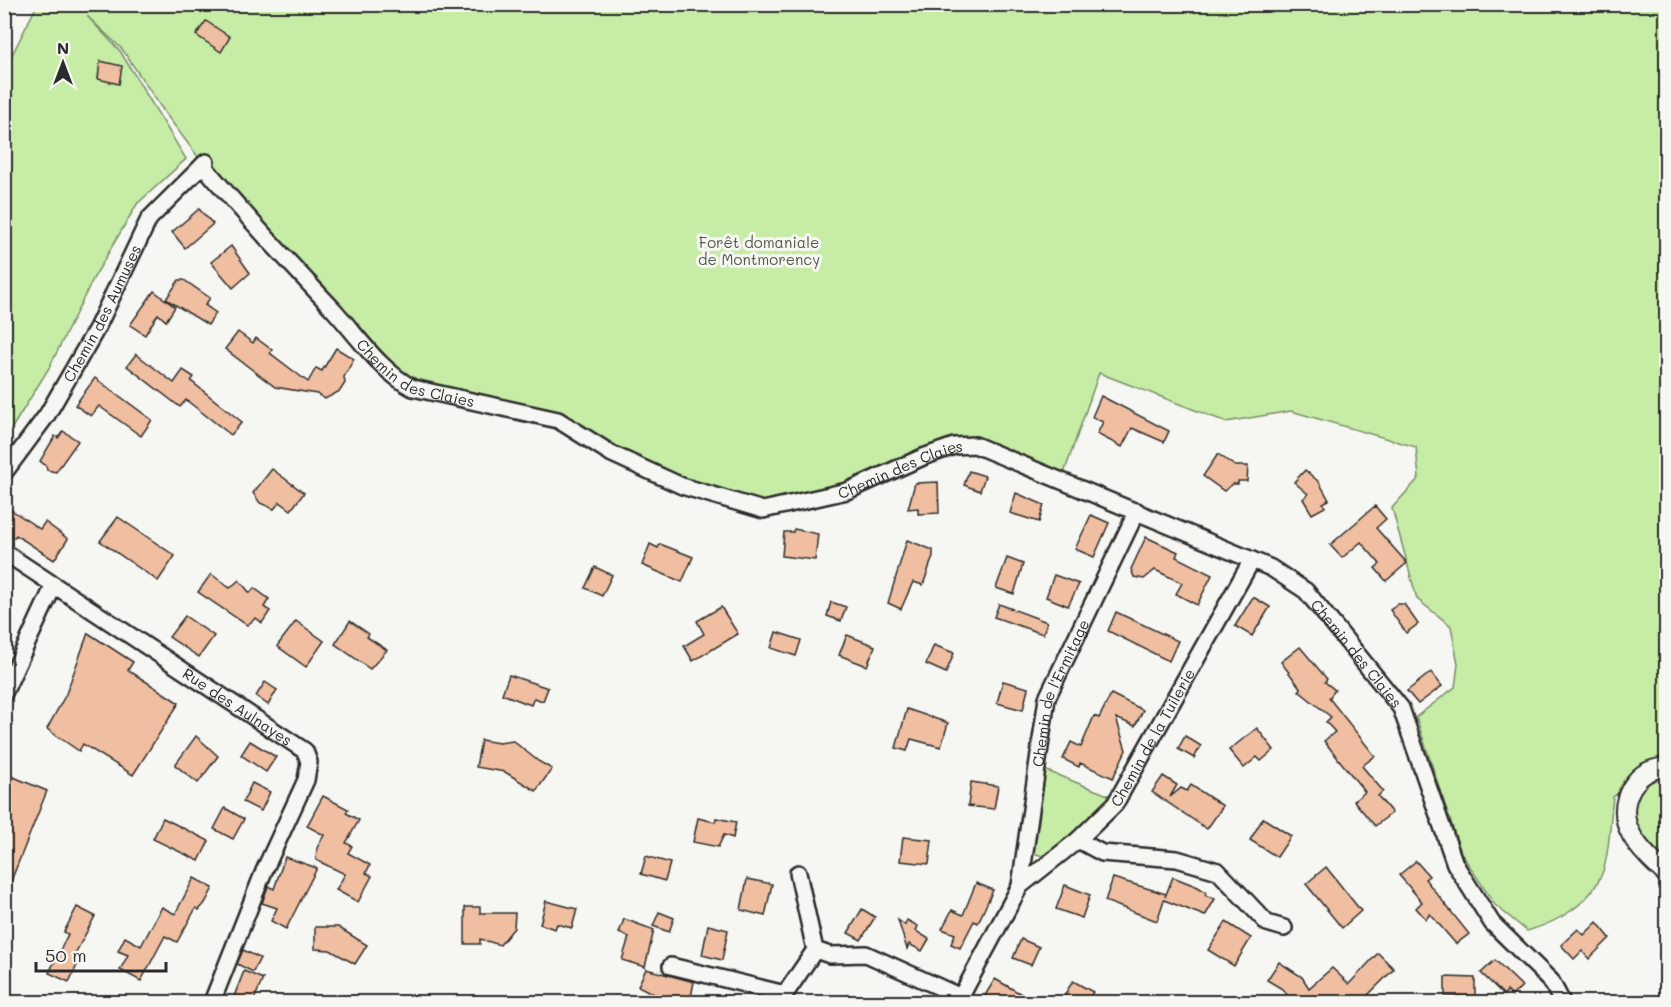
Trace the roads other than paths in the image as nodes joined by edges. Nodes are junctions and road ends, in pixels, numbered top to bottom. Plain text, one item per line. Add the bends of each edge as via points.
1 (204, 163) joint
2 (4, 473) edge
3 (1137, 511) junction
4 (4, 552) edge
5 (1252, 560) junction
6 (54, 585) junction
7 (4, 693) edge
8 (1666, 767) edge
9 (1078, 840) junction
10 (1025, 855) junction
11 (1048, 865) junction
12 (798, 873) dead end
13 (1666, 874) edge
14 (1020, 886) junction
15 (1284, 928) dead end
16 (815, 950) junction
17 (671, 966) dead end
18 (959, 1000) edge
19 (212, 1002) edge
20 (1562, 1002) edge

1 - 2 street, Chemin des Aumuses via 148,219 97,328 47,415
1 - 3 street, Chemin des Claies via 256,228 399,381 427,392 558,420 612,454 682,486 763,510 847,490 922,457 966,444
3 - 5 street, Chemin des Claies
3 - 10 street, Chemin de l'Ermitage via 1047,699
4 - 6 street, Rue des Aulnayes
5 - 9 street, Chemin de la Tuilerie via 1115,804
5 - 20 street, Chemin des Claies via 1306,591 1401,708 1455,864 1492,923 1551,981
6 - 7 street
6 - 19 street, Rue des Aulnayes via 305,751 309,762 306,780 264,871
8 - 13 street via 1653,768 1639,777 1627,798 1625,813 1635,843
9 - 11 street, Chemin de la Tuilerie
9 - 15 street via 1102,853 1177,859 1218,871 1267,923
10 - 11 street
10 - 14 street, Chemin de l'Ermitage
11 - 14 street, Chemin de la Tuilerie
12 - 16 street
14 - 18 street
16 - 17 street via 785,994
16 - 18 street via 830,955 866,954

